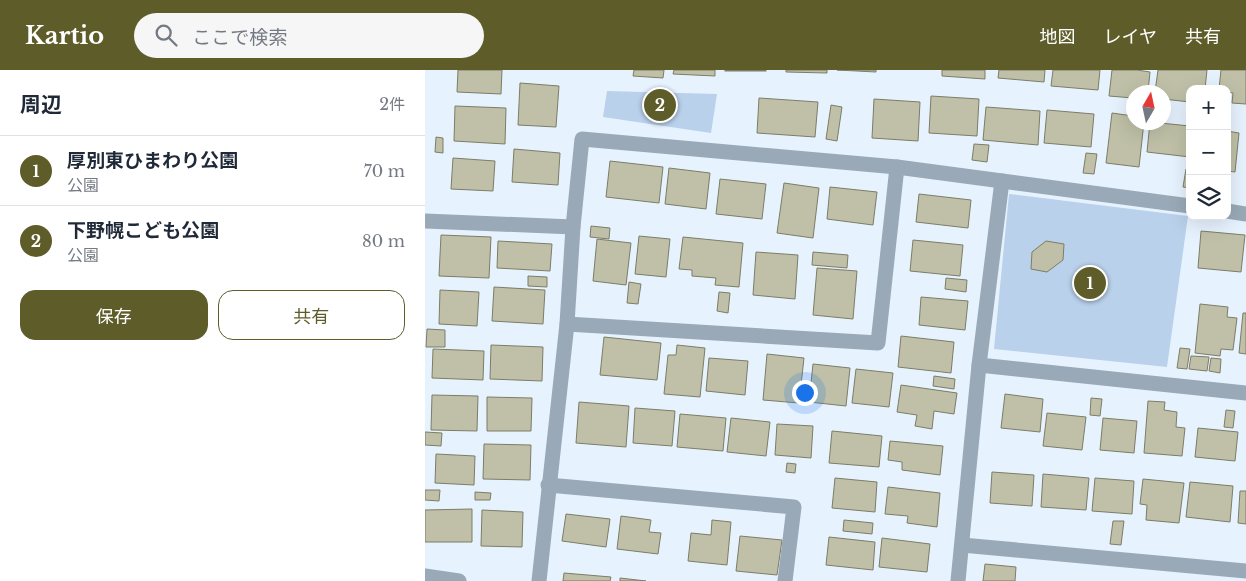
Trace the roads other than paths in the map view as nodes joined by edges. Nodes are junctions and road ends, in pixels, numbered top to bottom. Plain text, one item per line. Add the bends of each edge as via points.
1 (897, 167) junction
2 (1002, 181) junction
3 (1186, 205) edge
4 (1231, 212) edge
5 (1246, 214) edge
6 (425, 221) edge
7 (573, 227) junction
8 (567, 324) junction
9 (979, 365) junction
10 (1246, 393) edge
11 (548, 485) junction
12 (962, 545) junction
13 (1246, 571) edge
14 (425, 576) edge
15 (459, 581) edge
16 (539, 581) edge
17 (785, 581) edge
18 (959, 581) edge

1 - 2 street
1 - 7 street via 582,138
1 - 8 street via 878,343
2 - 3 street
2 - 9 street
4 - 5 street
6 - 7 street
7 - 8 street
8 - 11 street
9 - 10 street
9 - 12 street
11 - 16 street
11 - 17 street via 793,507
12 - 13 street
12 - 18 street
14 - 15 street

